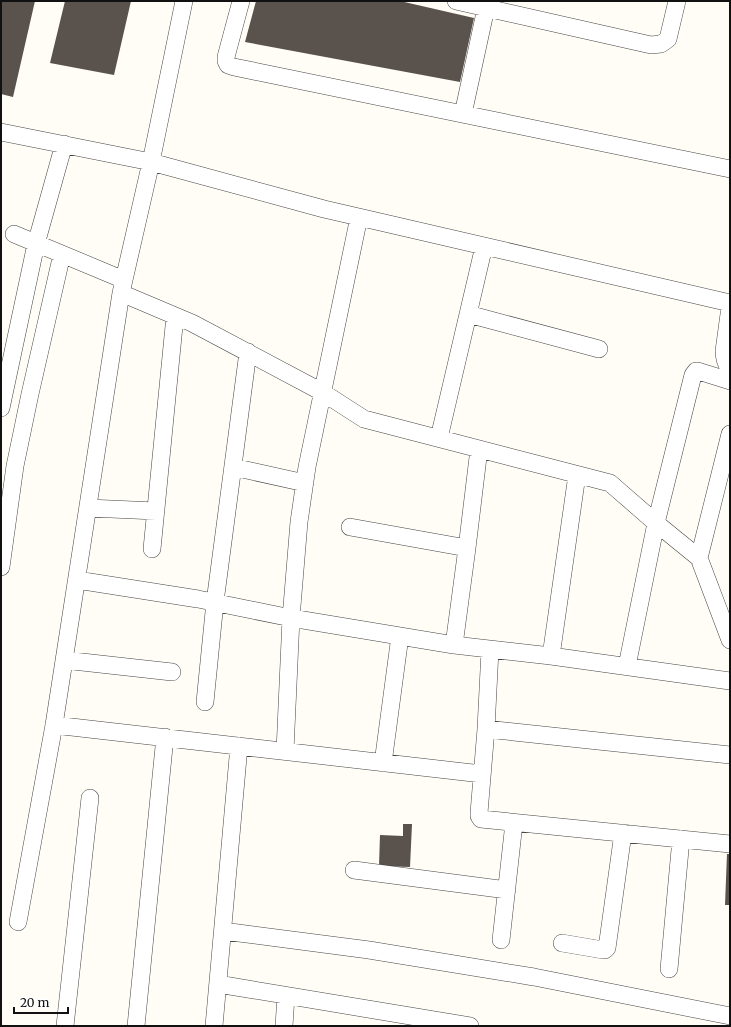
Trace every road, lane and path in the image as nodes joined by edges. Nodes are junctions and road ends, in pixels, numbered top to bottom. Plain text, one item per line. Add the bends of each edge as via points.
1 (184, 1) edge
2 (241, 1) edge
3 (456, 1) edge
4 (677, 1) edge
5 (486, 8) junction
6 (463, 114) junction
7 (1, 132) edge
8 (64, 144) junction
9 (151, 162) junction
10 (730, 169) edge
11 (359, 217) junction
12 (14, 234) dead end
13 (36, 244) junction
14 (484, 246) junction
15 (62, 254) junction
16 (122, 286) junction
17 (730, 303) edge
18 (730, 307) edge
19 (468, 314) junction
20 (175, 316) junction
21 (599, 349) dead end
22 (248, 352) junction
23 (730, 371) edge
24 (730, 380) edge
25 (322, 392) junction
26 (1, 408) edge
27 (730, 434) edge
28 (439, 438) junction
29 (478, 449) junction
30 (233, 467) junction
31 (577, 475) junction
32 (305, 483) junction
33 (5, 507) edge
34 (88, 508) junction
35 (156, 511) junction
36 (656, 523) junction
37 (350, 527) dead end
38 (467, 548) junction
39 (152, 549) dead end
40 (699, 558) junction
41 (1, 567) edge
42 (77, 580) junction
43 (215, 602) junction
44 (292, 618) junction
45 (400, 636) junction
46 (730, 640) edge
47 (454, 645) junction
48 (490, 650) junction
49 (551, 656) junction
50 (64, 660) junction
51 (627, 666) junction
52 (172, 672) dead end
53 (730, 681) edge
54 (205, 702) dead end
55 (54, 725) junction
56 (486, 729) junction
57 (165, 737) junction
58 (239, 746) junction
59 (285, 752) junction
60 (730, 755) edge
61 (383, 762) junction
62 (482, 774) junction
63 (90, 798) dead end
64 (514, 823) junction
65 (622, 833) junction
66 (681, 839) junction
67 (730, 844) edge
68 (354, 870) dead end
69 (507, 890) junction
70 (18, 922) dead end
71 (223, 931) junction
72 (501, 940) dead end
73 (562, 943) dead end
74 (669, 969) dead end
75 (218, 984) junction
76 (286, 996) junction
77 (730, 1016) edge
78 (408, 1021) edge
79 (65, 1026) edge
80 (136, 1026) edge
81 (214, 1026) edge
82 (284, 1026) edge
83 (470, 1026) edge

1 - 9 street
2 - 6 street via 226,57 228,64
3 - 5 street
4 - 5 street via 668,39 661,44 651,45
5 - 6 street
6 - 10 street
7 - 8 street
8 - 9 street
8 - 13 street
9 - 11 street
9 - 16 street
11 - 14 street
11 - 25 street
12 - 13 street
13 - 15 street
13 - 26 street
14 - 17 street
14 - 19 street
15 - 16 street
15 - 33 street
16 - 20 street
16 - 34 street
18 - 23 street via 724,351 725,362
19 - 21 street
19 - 28 street
20 - 22 street
20 - 35 street
22 - 25 street
22 - 30 street
24 - 36 street via 698,371 693,374
25 - 28 street via 364,419
25 - 32 street
27 - 40 street
28 - 29 street
29 - 31 street
29 - 38 street
30 - 32 street
30 - 43 street
31 - 36 street via 610,483
31 - 49 street
32 - 44 street via 299,522
33 - 41 street
34 - 35 street
34 - 42 street
35 - 39 street
36 - 40 street
36 - 51 street
37 - 38 street
38 - 47 street
40 - 46 street
42 - 43 street
42 - 50 street
43 - 44 street
43 - 54 street
44 - 45 street
44 - 59 street
45 - 47 street
45 - 61 street
47 - 48 street
48 - 49 street
48 - 56 street
49 - 51 street
50 - 52 street
50 - 55 street
51 - 53 street
55 - 57 street
55 - 70 street
56 - 60 street
56 - 62 street
57 - 58 street
57 - 80 street
58 - 59 street
58 - 71 street
59 - 61 street
61 - 62 street
62 - 64 street via 480,818
63 - 79 street
64 - 65 street
64 - 69 street
65 - 66 street
65 - 73 street via 607,948 602,950
66 - 67 street
66 - 74 street
68 - 69 street
69 - 72 street
71 - 75 street
71 - 77 street via 368,950 518,975
75 - 76 street
75 - 81 street
76 - 78 street
76 - 82 street
78 - 83 street

